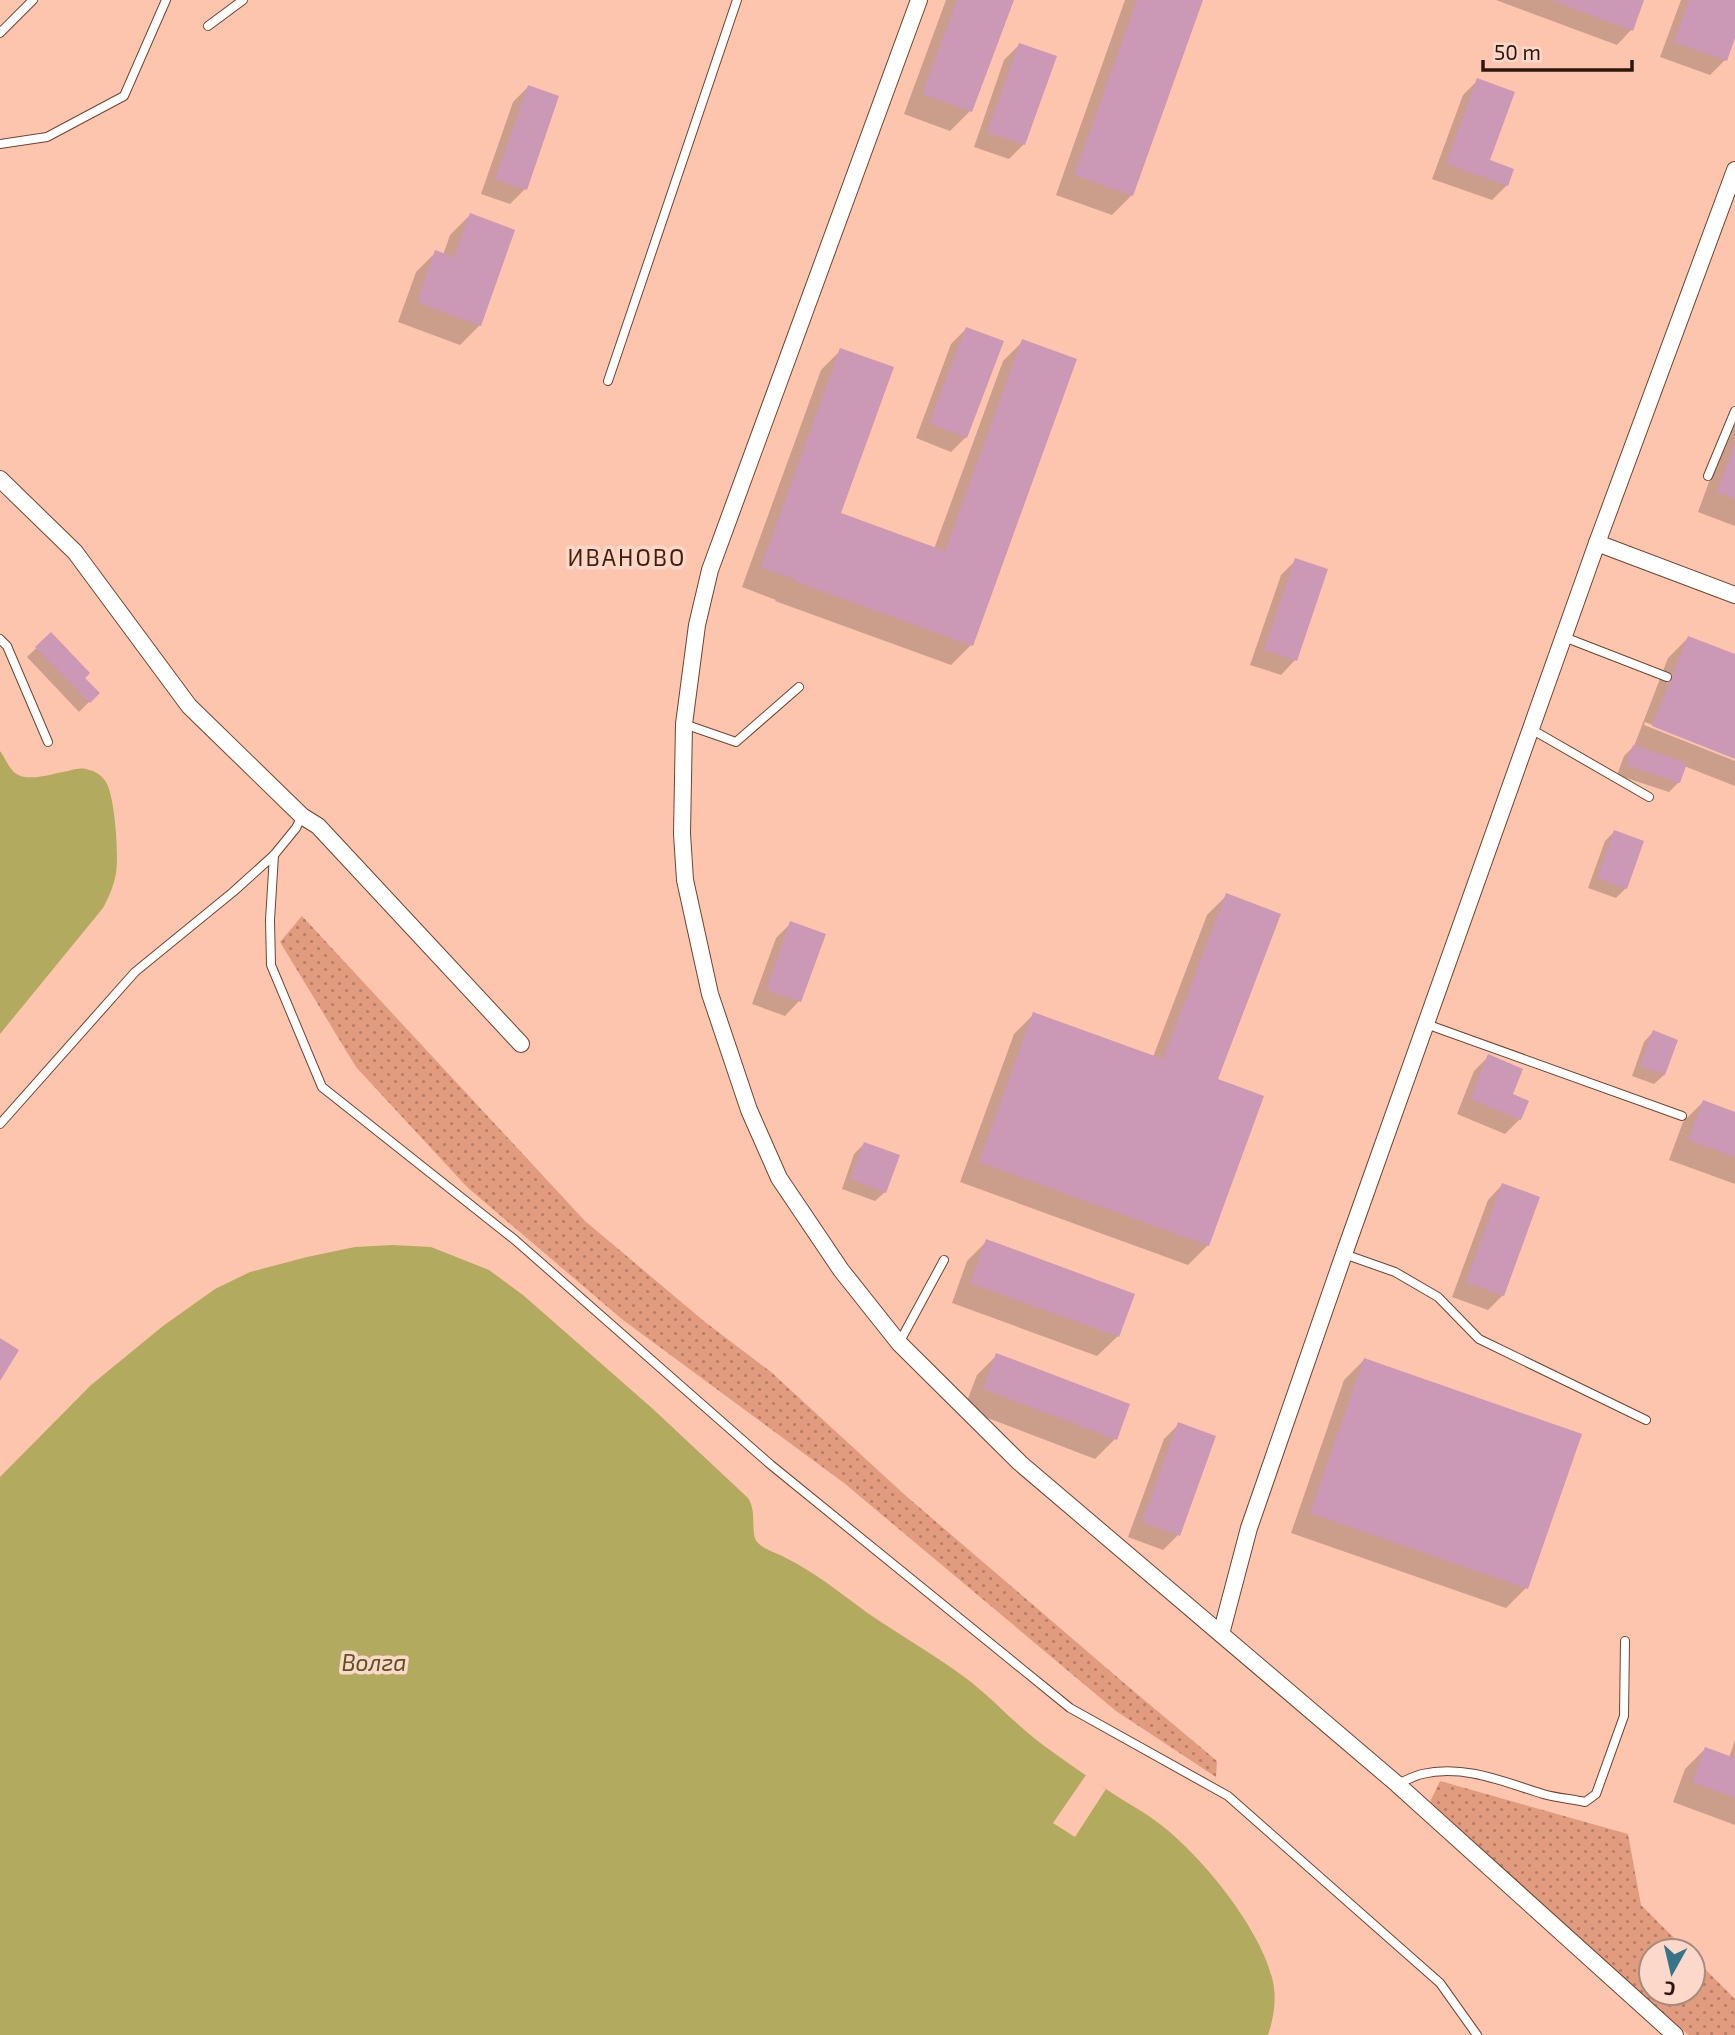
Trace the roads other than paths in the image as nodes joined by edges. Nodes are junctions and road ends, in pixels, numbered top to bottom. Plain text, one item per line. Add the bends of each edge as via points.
1 (33, 0) edge
2 (166, 0) edge
3 (243, 0) edge
4 (737, 0) edge
5 (919, 0) edge
6 (208, 26) dead end
7 (0, 33) edge
8 (0, 144) edge
9 (1735, 170) edge
10 (608, 381) dead end
11 (1735, 411) edge
12 (1708, 477) dead end
13 (0, 479) edge
14 (1597, 543) junction
15 (1735, 595) edge
16 (1564, 637) junction
17 (0, 639) edge
18 (1667, 677) dead end
19 (799, 687) dead end
20 (684, 724) junction
21 (1531, 729) junction
22 (48, 742) dead end
23 (1649, 797) dead end
24 (302, 816) junction
25 (274, 855) junction
26 (1426, 1024) junction
27 (521, 1044) dead end
28 (1682, 1116) dead end
29 (0, 1124) edge
30 (1344, 1254) junction
31 (944, 1260) dead end
32 (899, 1343) junction
33 (1646, 1420) dead end
34 (1221, 1634) junction
35 (1625, 1641) dead end
36 (1397, 1784) junction
37 (1477, 2035) edge
38 (1675, 2035) edge

1 - 7 lane
2 - 8 lane via 124,96 47,137
3 - 6 lane
4 - 10 lane
5 - 20 street via 710,570
9 - 14 street
11 - 12 lane
13 - 24 street via 75,552 189,706
14 - 15 street
14 - 16 street
16 - 18 lane
16 - 21 street
17 - 22 lane
19 - 20 lane via 736,742
20 - 32 street via 685,880 710,993 749,1110 779,1178
21 - 23 lane
21 - 26 street
24 - 25 lane
24 - 27 street via 318,826
25 - 29 lane via 135,972
25 - 37 lane via 271,965 322,1087 515,1240 771,1465 1070,1708 1228,1796 1440,1983
26 - 28 lane
26 - 30 street
30 - 33 lane via 1395,1272 1438,1297 1479,1339
30 - 34 street via 1249,1528
31 - 32 lane
32 - 34 street via 1020,1463
34 - 36 street
35 - 36 lane via 1625,1716 1596,1794 1586,1802 1469,1772 1441,1771
36 - 38 street

